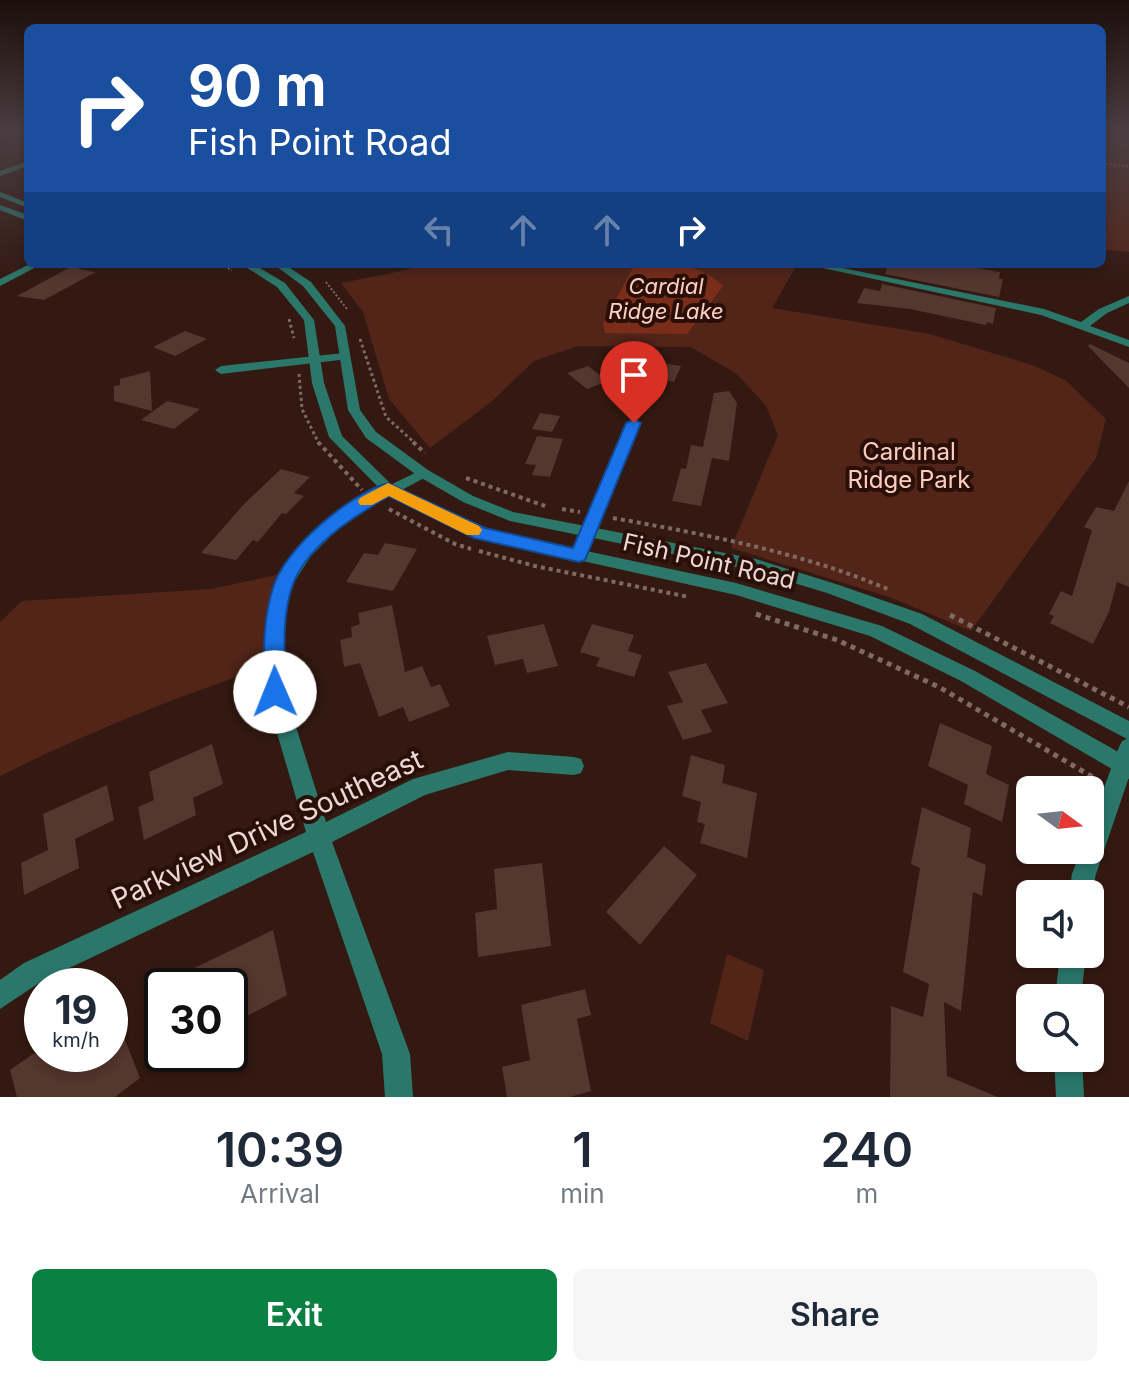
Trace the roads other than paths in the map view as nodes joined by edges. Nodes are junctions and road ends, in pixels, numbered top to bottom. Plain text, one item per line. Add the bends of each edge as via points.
1 (0, 194) edge
2 (24, 204) edge
3 (0, 207) edge
4 (24, 216) edge
5 (29, 268) edge
6 (253, 268) edge
7 (284, 268) edge
8 (830, 268) edge
9 (0, 283) edge
10 (1129, 299) edge
11 (1084, 325) junction
12 (1129, 344) edge
13 (344, 357) junction
14 (317, 360) junction
15 (221, 370) dead end
16 (634, 423) dead end
17 (426, 465) junction
18 (388, 489) junction
19 (589, 533) junction
20 (579, 556) junction
21 (1129, 731) edge
22 (1127, 760) edge
23 (574, 766) dead end
24 (319, 837) junction
25 (1083, 880) edge
26 (0, 996) edge
27 (1069, 1072) edge
28 (399, 1097) edge
29 (1070, 1097) edge

1 - 2 street
3 - 4 street
5 - 9 street
6 - 14 street, Fish Point Road via 296,300 309,320
7 - 13 street, Fish Point Road via 326,305 340,326
8 - 11 street via 994,300
10 - 11 street
11 - 12 street
13 - 14 street
13 - 17 street, Fish Point Road via 354,410 371,435
14 - 15 street
14 - 18 street, Fish Point Road via 318,383 336,437
16 - 19 street
17 - 18 street
17 - 19 street, Fish Point Road via 468,499 510,516
18 - 20 street, Fish Point Road via 480,533
18 - 24 street via 344,514 305,552 283,586 274,633 275,692
19 - 20 street
19 - 21 street, Fish Point Road via 756,565 916,619
20 - 22 street, Fish Point Road via 736,589 876,631
22 - 25 street
23 - 24 street, Parkview Drive Southeast via 508,761 421,786
24 - 26 street, Parkview Drive Southeast via 33,972
24 - 28 street via 396,1054
27 - 29 street

